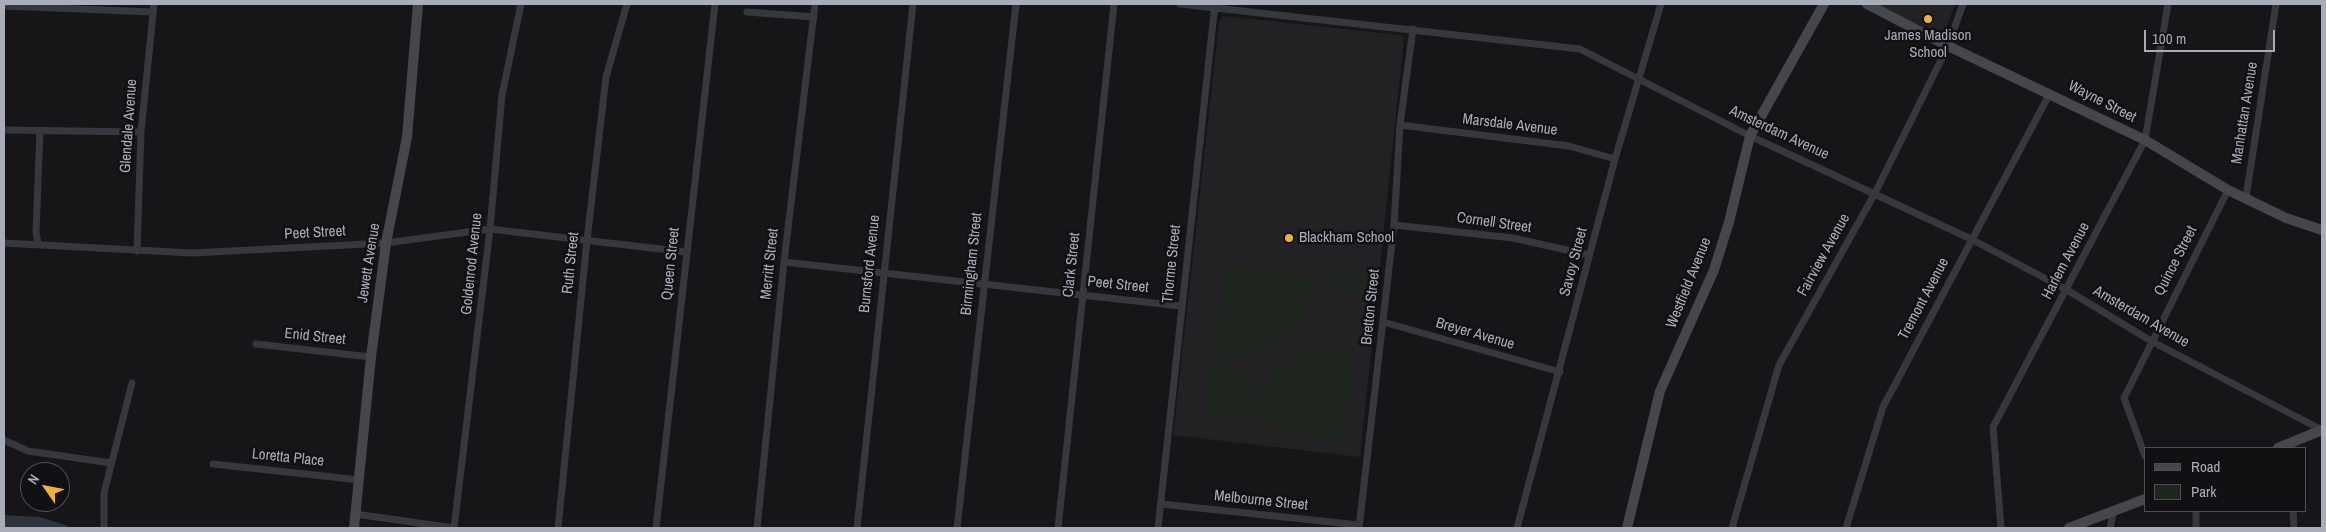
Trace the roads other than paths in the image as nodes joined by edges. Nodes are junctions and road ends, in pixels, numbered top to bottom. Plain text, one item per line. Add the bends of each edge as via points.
1 (154, 4) edge
2 (418, 4) edge
3 (520, 4) edge
4 (627, 4) edge
5 (716, 4) edge
6 (816, 4) edge
7 (913, 4) edge
8 (1016, 4) edge
9 (1114, 4) edge
10 (1180, 4) edge
11 (1661, 4) edge
12 (1824, 4) edge
13 (1867, 4) edge
14 (1963, 4) edge
15 (2168, 4) edge
16 (2276, 4) edge
17 (4, 6) edge
18 (1214, 6) edge
19 (152, 12) junction
20 (747, 12) dead end
21 (814, 17) junction
22 (1413, 29) junction
23 (1948, 46) junction
24 (1638, 79) junction
25 (2050, 93) junction
26 (1400, 125) junction
27 (4, 130) edge
28 (40, 131) junction
29 (141, 132) junction
30 (1750, 136) junction
31 (2144, 140) junction
32 (1615, 159) junction
33 (2228, 190) junction
34 (1875, 193) junction
35 (2246, 197) junction
36 (1394, 225) junction
37 (490, 229) junction
38 (2322, 230) edge
39 (1971, 239) junction
40 (587, 240) junction
41 (4, 243) edge
42 (386, 243) junction
43 (38, 244) junction
44 (137, 251) junction
45 (686, 252) junction
46 (1589, 255) junction
47 (784, 262) junction
48 (883, 273) junction
49 (983, 284) junction
50 (2067, 290) junction
51 (1083, 294) junction
52 (1181, 306) junction
53 (1383, 322) junction
54 (2151, 341) junction
55 (256, 344) dead end
56 (371, 357) junction
57 (1560, 372) junction
58 (132, 382) dead end
59 (2322, 430) edge
60 (4, 440) edge
61 (2289, 446) edge
62 (2144, 453) edge
63 (111, 463) junction
64 (213, 464) dead end
65 (360, 480) junction
66 (2144, 499) edge
67 (1160, 504) junction
68 (2114, 510) junction
69 (2196, 512) edge
70 (2293, 512) edge
71 (356, 514) junction
72 (1359, 527) edge
73 (104, 528) edge
74 (354, 528) edge
75 (454, 528) edge
76 (558, 528) edge
77 (656, 528) edge
78 (757, 528) edge
79 (857, 528) edge
80 (957, 528) edge
81 (1058, 528) edge
82 (1158, 528) edge
83 (1517, 528) edge
84 (1627, 528) edge
85 (1732, 528) edge
86 (1846, 528) edge
87 (2002, 528) edge
88 (2069, 528) edge
89 (2110, 528) edge
90 (2196, 528) edge
91 (2294, 528) edge

1 - 19 street, Glendale Avenue
2 - 42 street, Jewett Avenue via 407,137
3 - 37 street, Goldenrod Avenue via 502,94
4 - 40 street, Ruth Street via 606,77
5 - 45 street, Queen Street
6 - 21 street, Merritt Street
7 - 48 street, Burnsford Avenue
8 - 49 street, Birmingham Street
9 - 51 street, Clark Street
10 - 18 street, Amsterdam Avenue
11 - 24 street, Savoy Street
12 - 30 street, Westfield Avenue
13 - 23 street, Wayne Street
14 - 23 street, Fairview Avenue
15 - 31 street, Harlem Avenue
16 - 35 street, Manhattan Avenue
17 - 19 street
18 - 22 street, Amsterdam Avenue
18 - 52 street, Thorme Street
19 - 29 street, Glendale Avenue
20 - 21 street
21 - 47 street, Merritt Street
22 - 24 street, Amsterdam Avenue via 1577,48
22 - 26 street, Bretton Street
23 - 25 street, Wayne Street
23 - 34 street, Fairview Avenue
24 - 30 street, Amsterdam Avenue
24 - 32 street, Savoy Street
25 - 31 street, Wayne Street
25 - 39 street, Tremont Avenue
26 - 32 street, Marsdale Avenue via 1569,146
26 - 36 street, Bretton Street
27 - 28 street
28 - 29 street
28 - 43 street
29 - 44 street, Glendale Avenue
30 - 34 street, Amsterdam Avenue
30 - 84 street, Westfield Avenue via 1714,270 1660,391
31 - 33 street, Wayne Street
31 - 50 street, Harlem Avenue
32 - 46 street, Savoy Street
33 - 35 street, Wayne Street
33 - 54 street, Quince Street
34 - 39 street, Amsterdam Avenue
34 - 85 street, Fairview Avenue via 1778,365
35 - 38 street, Wayne Street via 2286,218
36 - 46 street, Cornell Street via 1513,238
36 - 53 street, Bretton Street
37 - 40 street, Peet Street
37 - 42 street, Peet Street
37 - 75 street, Goldenrod Avenue
39 - 50 street, Amsterdam Avenue
39 - 86 street, Tremont Avenue via 1883,407
40 - 45 street, Peet Street
40 - 76 street, Ruth Street
41 - 43 street, Peet Street
42 - 44 street, Peet Street via 192,253
42 - 56 street, Jewett Avenue
43 - 44 street, Peet Street
45 - 77 street, Queen Street
46 - 57 street, Savoy Street
47 - 48 street, Peet Street
47 - 78 street, Merritt Street
48 - 49 street, Peet Street
48 - 79 street, Burnsford Avenue
49 - 51 street, Peet Street
49 - 80 street, Birmingham Street
50 - 54 street, Amsterdam Avenue
50 - 87 street, Harlem Avenue via 1993,427
51 - 52 street, Peet Street
51 - 81 street, Clark Street
52 - 67 street, Thorme Street
53 - 57 street, Breyer Avenue
53 - 72 street, Bretton Street
54 - 59 street, Amsterdam Avenue
54 - 62 street, Quince Street via 2124,398
55 - 56 street, Enid Street
56 - 65 street, Jewett Avenue
57 - 83 street, Savoy Street
58 - 63 street
59 - 61 street
60 - 63 street via 18,449
63 - 73 street via 104,494
64 - 65 street, Loretta Place
65 - 71 street, Jewett Avenue
66 - 68 street
67 - 72 street, Melbourne Street
67 - 82 street, Thorme Street
68 - 88 street
68 - 89 street
69 - 90 street
70 - 91 street
71 - 74 street, Jewett Avenue
71 - 75 street

